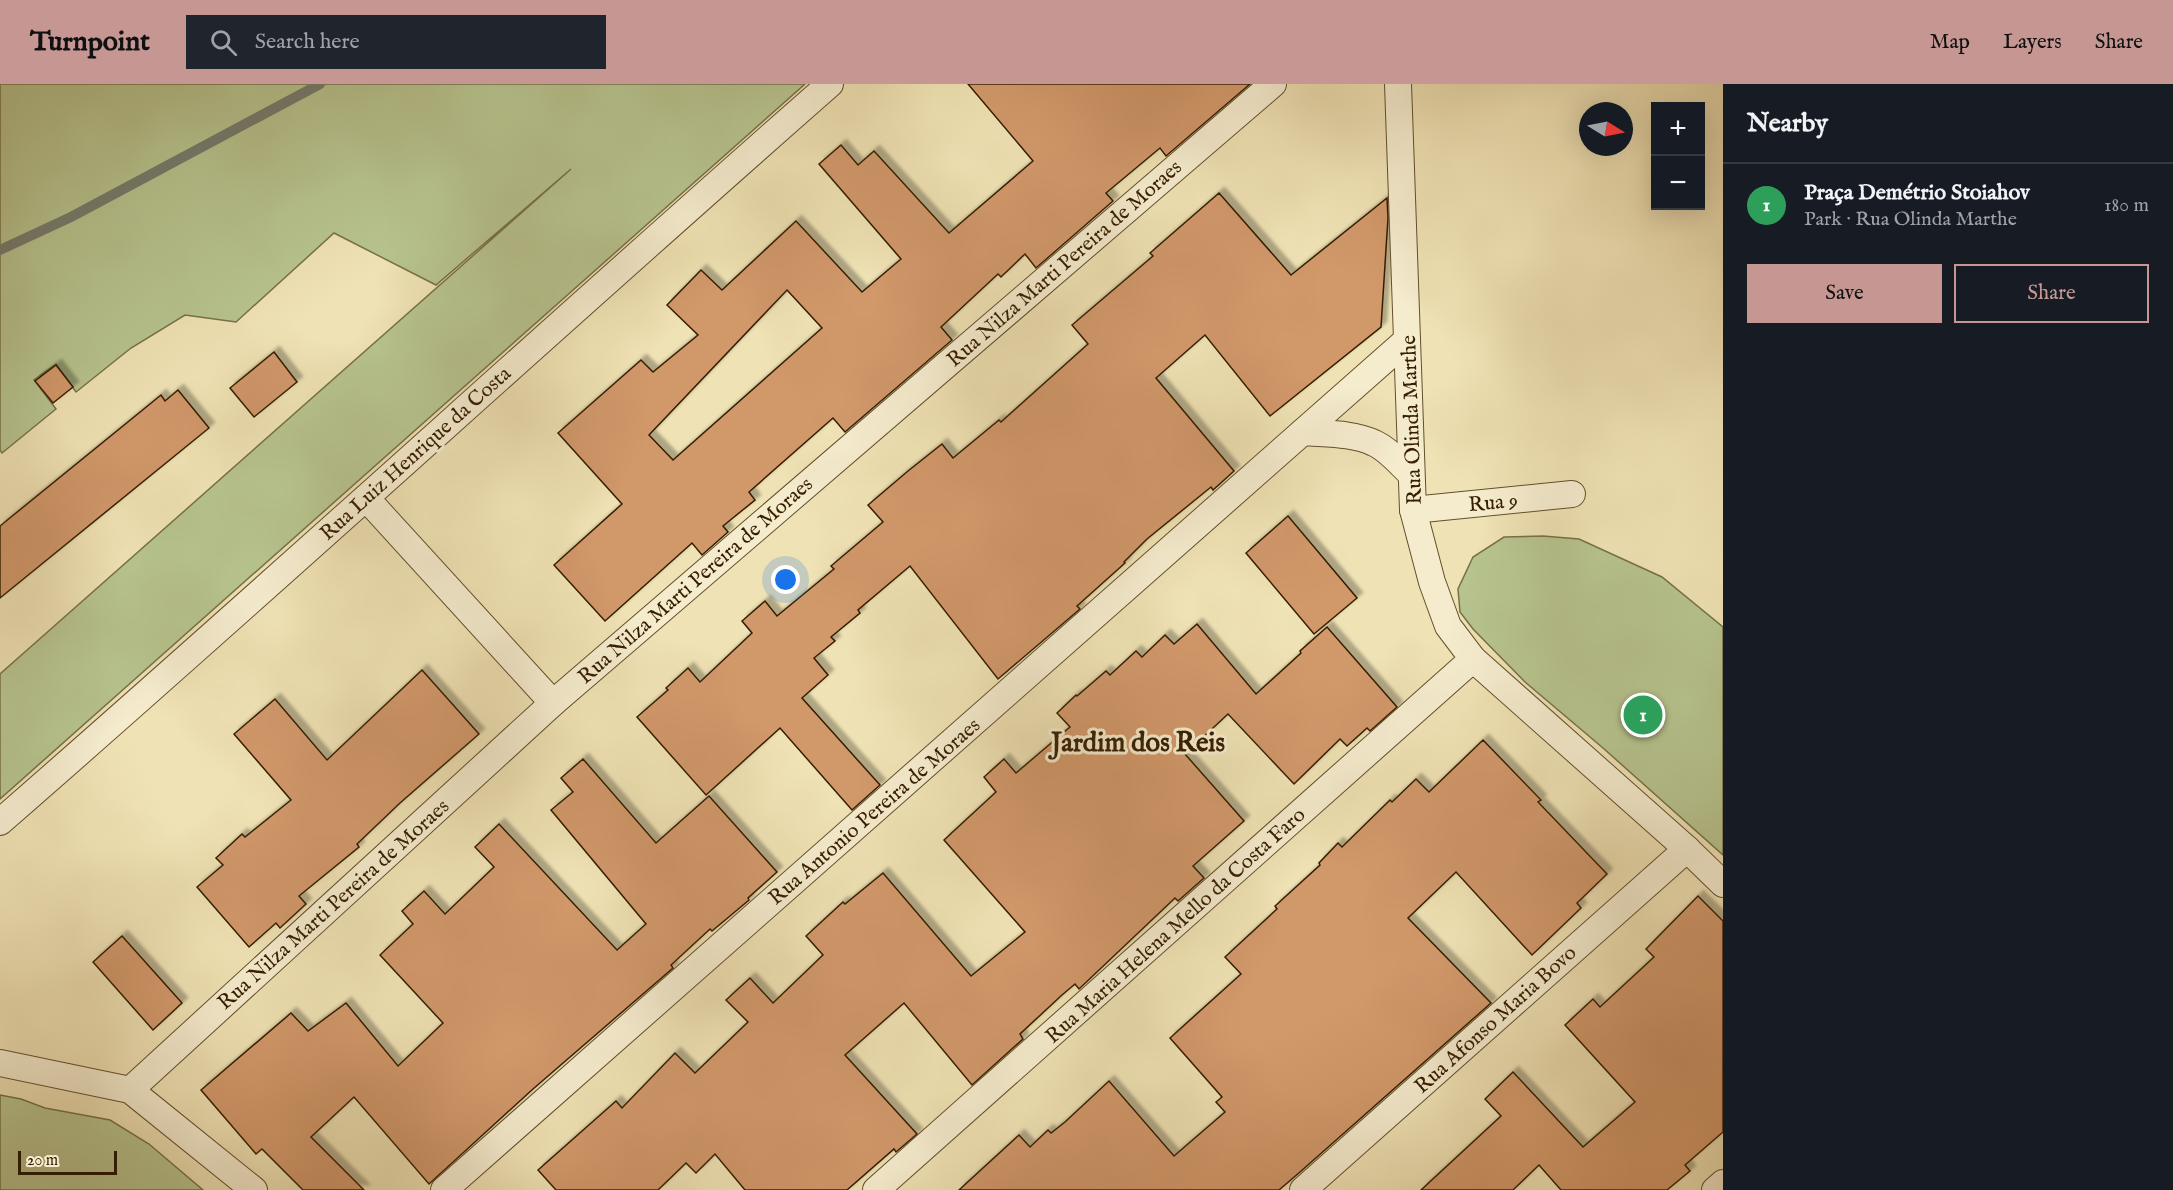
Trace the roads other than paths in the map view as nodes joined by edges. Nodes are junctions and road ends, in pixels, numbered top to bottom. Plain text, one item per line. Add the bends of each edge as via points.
1 (830, 84) edge
2 (1273, 84) edge
3 (1393, 88) edge
4 (1407, 340) junction
5 (1303, 432) junction
6 (1411, 474) junction
7 (1572, 494) dead end
8 (366, 498) junction
9 (1413, 510) junction
10 (1473, 659) junction
11 (553, 703) junction
12 (0, 822) edge
13 (1687, 849) junction
14 (1723, 884) edge
15 (0, 1062) edge
16 (130, 1090) junction
17 (1723, 1183) edge
18 (254, 1190) edge
19 (444, 1190) edge
20 (876, 1190) edge
21 (1303, 1190) edge
22 (1715, 1190) edge

1 - 8 street, Rua Luiz Henrique da Costa
2 - 11 street, Rua Nilza Marti Pereira de Moraes
3 - 4 street, Rua Olinda Marthe
4 - 5 street, Rua Antonio Pereira de Moraes
4 - 6 street, Rua Olinda Marthe
5 - 6 street via 1342,435 1374,443
5 - 19 street, Rua Antonio Pereira de Moraes
6 - 9 street, Rua Olinda Marthe
7 - 9 street, Rua 9
8 - 11 street
8 - 12 street, Rua Luiz Henrique da Costa
9 - 10 street, Rua Olinda Marthe via 1448,626
10 - 13 street, Rua Olinda Marthe
10 - 20 street, Rua Maria Helena Mello da Costa Faro
11 - 16 street, Rua Nilza Marti Pereira de Moraes
13 - 14 street, Rua Olinda Marthe
13 - 21 street, Rua Afonso Maria Bovo
15 - 16 street
16 - 18 street
17 - 22 street

